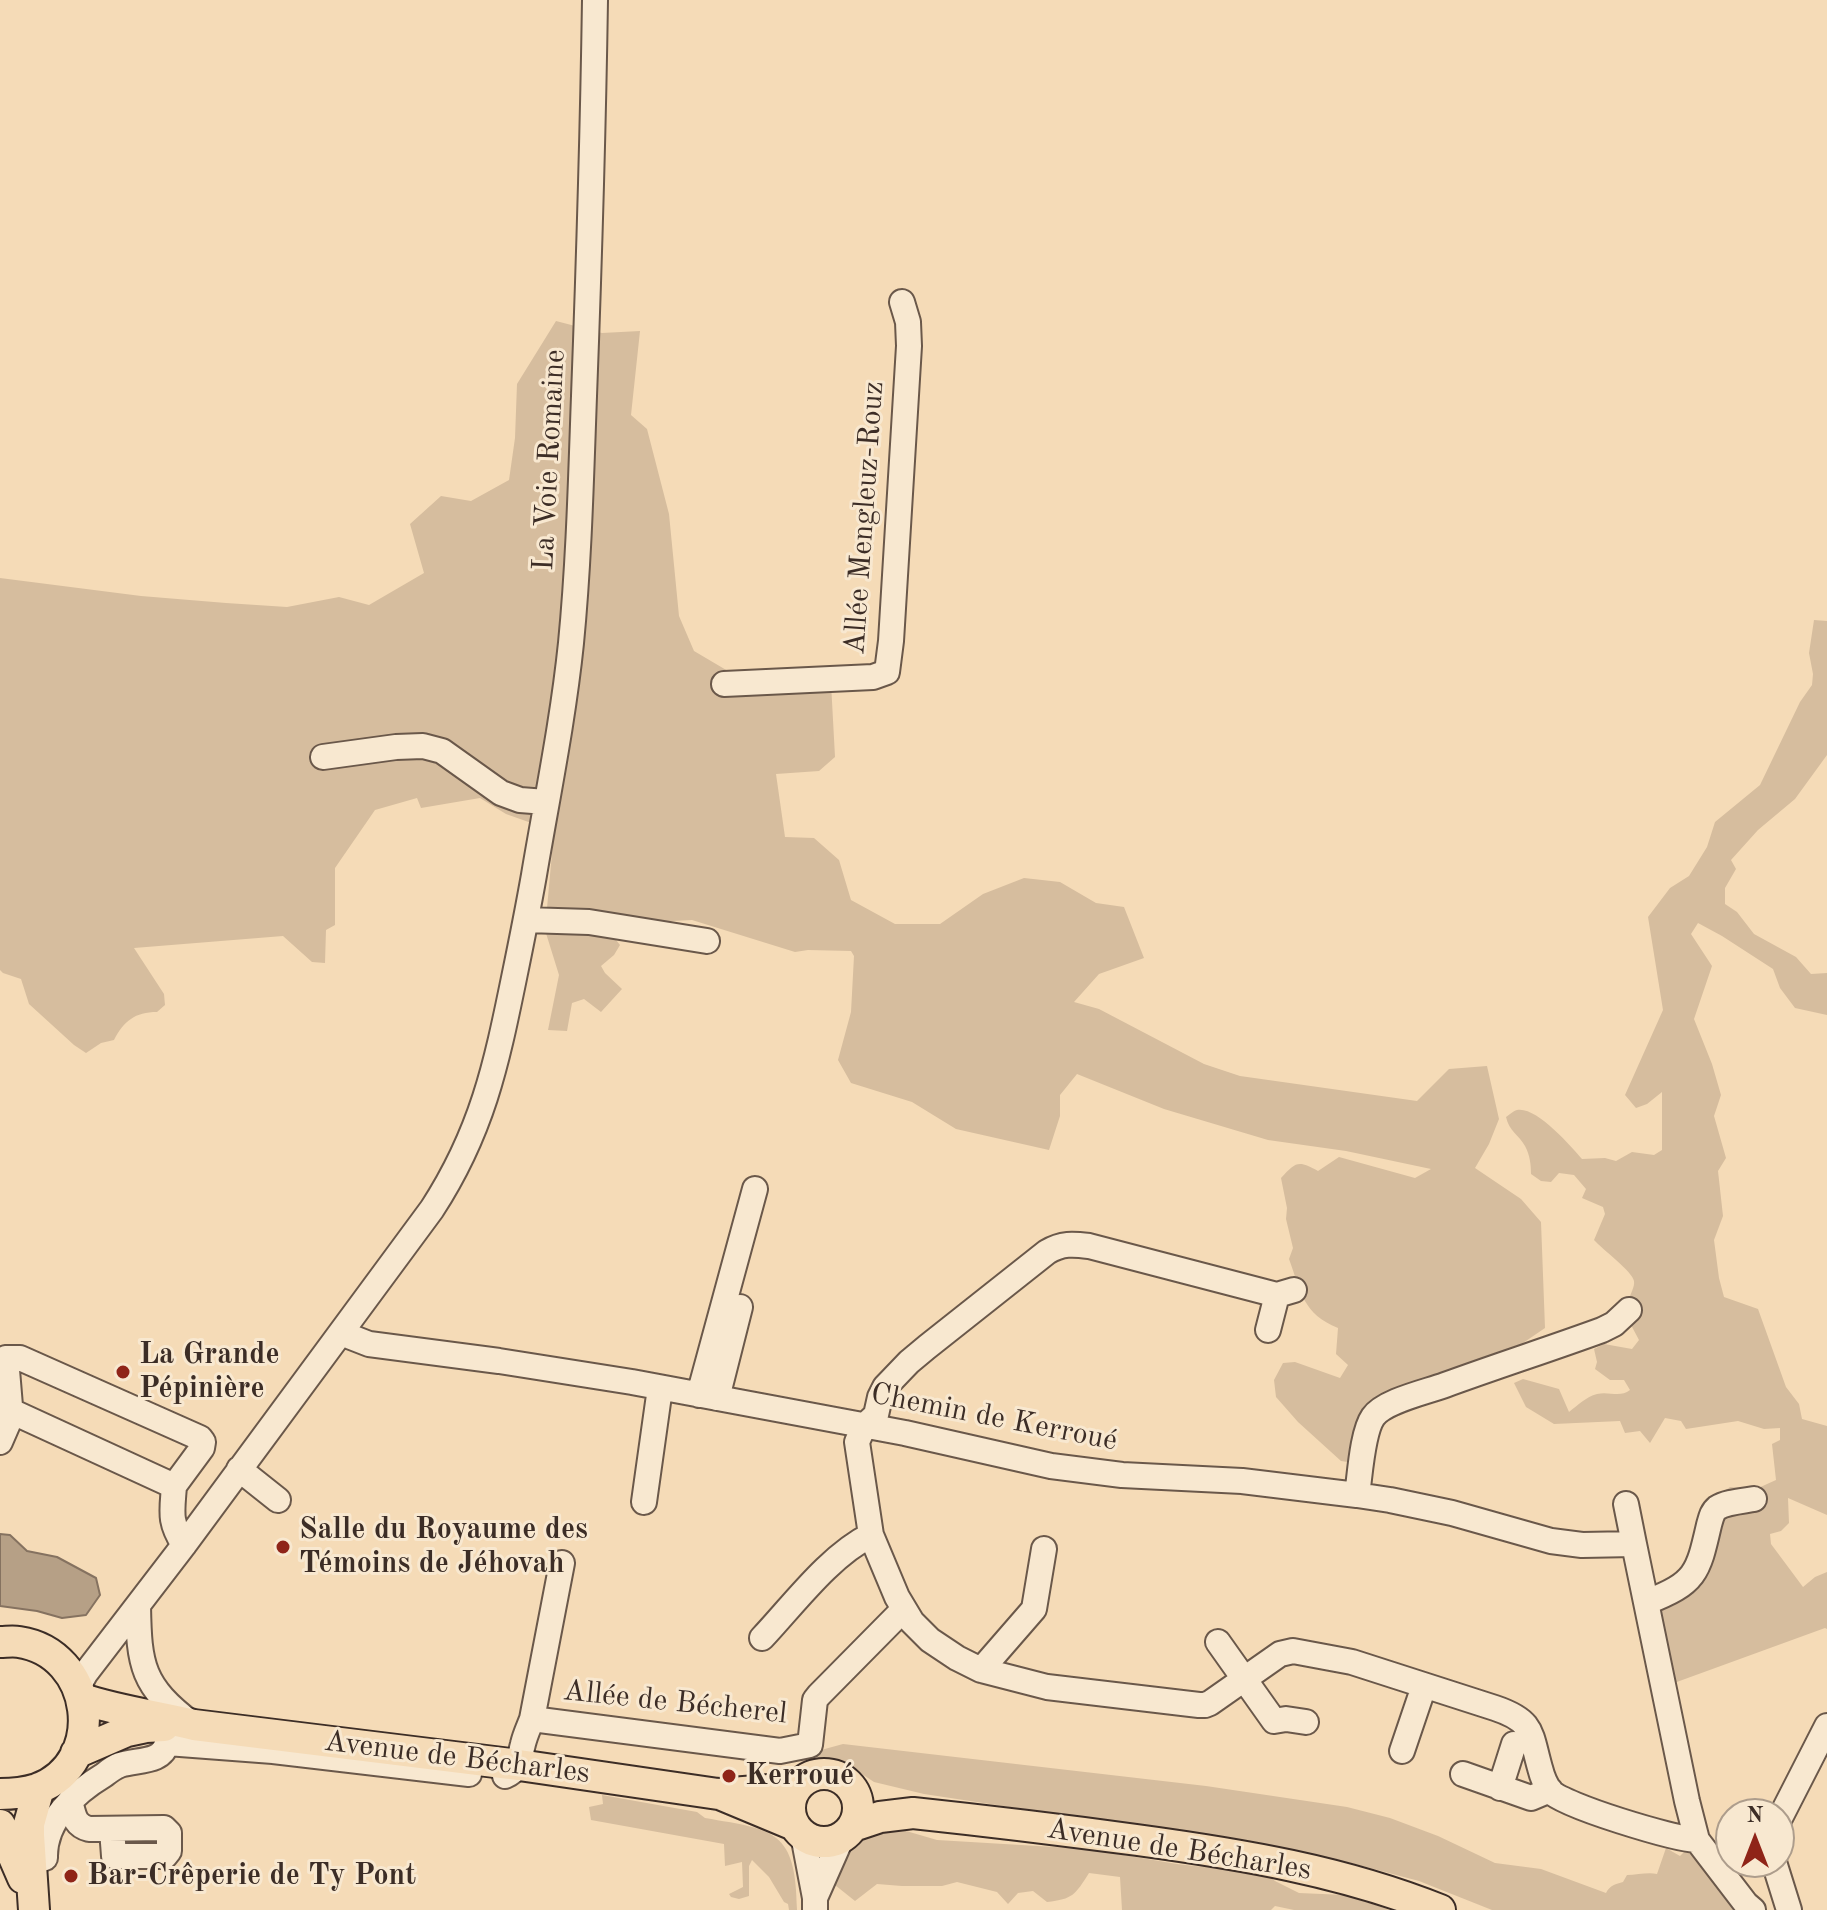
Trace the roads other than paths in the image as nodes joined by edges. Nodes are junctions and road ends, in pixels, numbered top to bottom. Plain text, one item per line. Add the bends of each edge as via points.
1 (595, 0) edge
2 (902, 302) dead end
3 (724, 684) dead end
4 (323, 757) dead end
5 (546, 802) junction
6 (526, 920) junction
7 (707, 941) dead end
8 (760, 1198) dead end
9 (1629, 1310) dead end
10 (1268, 1330) dead end
11 (342, 1331) junction
12 (660, 1388) junction
13 (708, 1396) junction
14 (13, 1412) junction
15 (864, 1426) junction
16 (0, 1442) edge
17 (239, 1469) junction
18 (174, 1486) junction
19 (1357, 1495) junction
20 (1754, 1499) dead end
21 (278, 1500) dead end
22 (644, 1502) dead end
23 (1626, 1504) dead end
24 (871, 1535) junction
25 (1634, 1544) junction
26 (184, 1545) junction
27 (1044, 1549) dead end
28 (562, 1563) dead end
29 (1647, 1602) junction
30 (138, 1605) junction
31 (904, 1609) junction
32 (113, 1637) junction
33 (762, 1638) dead end
34 (0, 1642) edge
35 (1218, 1642) dead end
36 (58, 1660) junction
37 (981, 1670) junction
38 (1243, 1680) junction
39 (1424, 1686) junction
40 (80, 1693) junction
41 (532, 1719) junction
42 (1306, 1722) dead end
43 (194, 1725) junction
44 (1827, 1726) edge
45 (1514, 1744) dead end
46 (780, 1751) junction
47 (1402, 1751) dead end
48 (76, 1753) junction
49 (519, 1765) junction
50 (1463, 1774) dead end
51 (800, 1783) junction
52 (39, 1788) junction
53 (1500, 1788) junction
54 (853, 1790) junction
55 (1550, 1790) junction
56 (0, 1794) edge
57 (718, 1794) junction
58 (1790, 1798) edge
59 (70, 1801) junction
60 (913, 1813) junction
61 (0, 1825) edge
62 (112, 1829) dead end
63 (798, 1830) junction
64 (847, 1832) junction
65 (1697, 1840) junction
66 (29, 1862) junction
67 (1779, 1878) edge
68 (815, 1904) edge
69 (1789, 1906) edge
70 (34, 1910) edge
71 (1440, 1910) edge
72 (1753, 1910) edge

1 - 5 street, La Voie Romaine via 576,583
2 - 3 street, Allée Mengleuz-Rouz via 909,346 887,672
4 - 5 street via 423,746 442,751 501,793
5 - 6 street, La Voie Romaine
6 - 7 street via 589,922
6 - 11 street, La Voie Romaine via 502,1040 471,1140 432,1209
8 - 13 street
9 - 19 street via 1602,1330 1379,1411 1366,1435
10 - 15 street via 1285,1292 1089,1246 1057,1245 909,1362 885,1387 876,1415
11 - 12 street, Chemin de Kerroué via 369,1344
11 - 17 street, La Voie Romaine
12 - 13 street, Chemin de Kerroué
12 - 22 street
13 - 15 street, Chemin de Kerroué
14 - 16 street
14 - 18 street
14 - 18 street via 6,1358 20,1358 200,1438 202,1448
15 - 19 street, Chemin de Kerroué via 1051,1466
15 - 24 street via 858,1449
17 - 21 street
17 - 26 street, La Voie Romaine
18 - 26 street via 172,1522
19 - 25 street, Chemin de Kerroué via 1565,1543
20 - 29 street via 1712,1513 1694,1574 1686,1584
23 - 25 street
24 - 31 street
24 - 33 street via 835,1560
25 - 29 street
26 - 30 street, La Voie Romaine
27 - 37 street via 1034,1609
28 - 41 street, Allée de Bécherel
29 - 65 street
30 - 32 street, La Voie Romaine
30 - 43 street via 139,1645 147,1676 167,1704
31 - 37 street via 938,1647
31 - 46 street, Allée de Bécherel via 815,1700 810,1745
32 - 36 street
32 - 40 street, La Voie Romaine via 85,1674
34 - 36 main road via 39,1648
35 - 38 street
36 - 40 main road
37 - 38 street via 1047,1687 1205,1705
38 - 39 street via 1293,1651 1352,1662
38 - 42 street via 1274,1721
39 - 47 street
39 - 55 street via 1521,1720
40 - 43 main road, Avenue de Bécharles via 117,1709
40 - 48 main road via 85,1717
41 - 46 street, Allée de Bécherel
41 - 49 street, Allée de Bécherel
43 - 48 main road, Avenue de Bécharles via 136,1728
43 - 49 main road, Avenue de Bécharles
44 - 58 street
45 - 53 street
46 - 51 street
48 - 52 main road via 63,1772
49 - 57 main road, Avenue de Bécharles
49 - 59 street via 498,1777 167,1743 160,1756 118,1765
50 - 53 street
51 - 54 main road via 831,1774
51 - 57 main road, Avenue de Bécharles
51 - 63 main road via 789,1807
52 - 56 main road
52 - 66 main road via 29,1824
53 - 55 street via 1531,1798
54 - 60 main road, Avenue de Bécharles
54 - 64 main road via 857,1818
55 - 65 street via 1577,1806
57 - 63 main road, Avenue de Bécharles
59 - 62 street via 80,1827
59 - 66 street via 49,1832 45,1858
60 - 64 main road, Avenue de Bécharles via 880,1817
60 - 71 main road, Avenue de Bécharles via 1253,1857 1339,1877
61 - 70 main road
63 - 64 main road via 822,1842
63 - 68 street
64 - 68 street
65 - 72 street
66 - 70 main road
67 - 69 street

